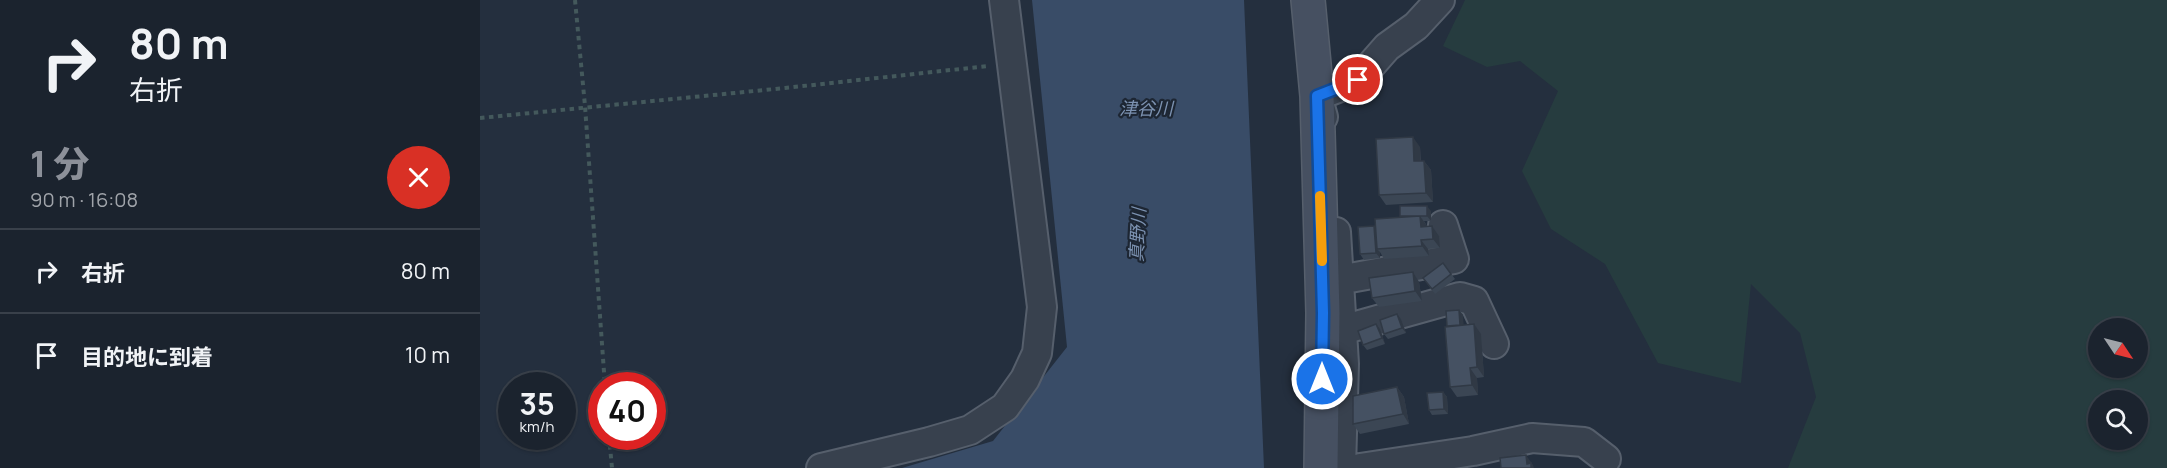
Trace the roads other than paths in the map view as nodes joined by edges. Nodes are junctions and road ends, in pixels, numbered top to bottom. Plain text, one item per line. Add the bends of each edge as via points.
1 (1004, 0) edge
2 (1308, 0) edge
3 (1440, 0) edge
4 (1317, 96) junction
5 (1443, 225) dead end
6 (1454, 259) junction
7 (1339, 280) junction
8 (1460, 297) junction
9 (1342, 330) junction
10 (1494, 344) dead end
11 (1606, 459) dead end
12 (822, 468) edge
13 (1322, 468) edge
14 (1341, 468) edge
15 (1360, 468) edge

1 - 12 street via 1042,307 1037,353 1026,379 1005,407 970,430
2 - 4 street
3 - 4 street via 1416,26 1387,47 1358,80
4 - 7 street via 1330,145
4 - 13 street via 1323,313
5 - 6 street
6 - 7 street
6 - 8 street via 1466,276
7 - 9 street
8 - 9 street
8 - 10 street via 1474,301
9 - 14 street
11 - 15 street via 1584,442 1532,438

